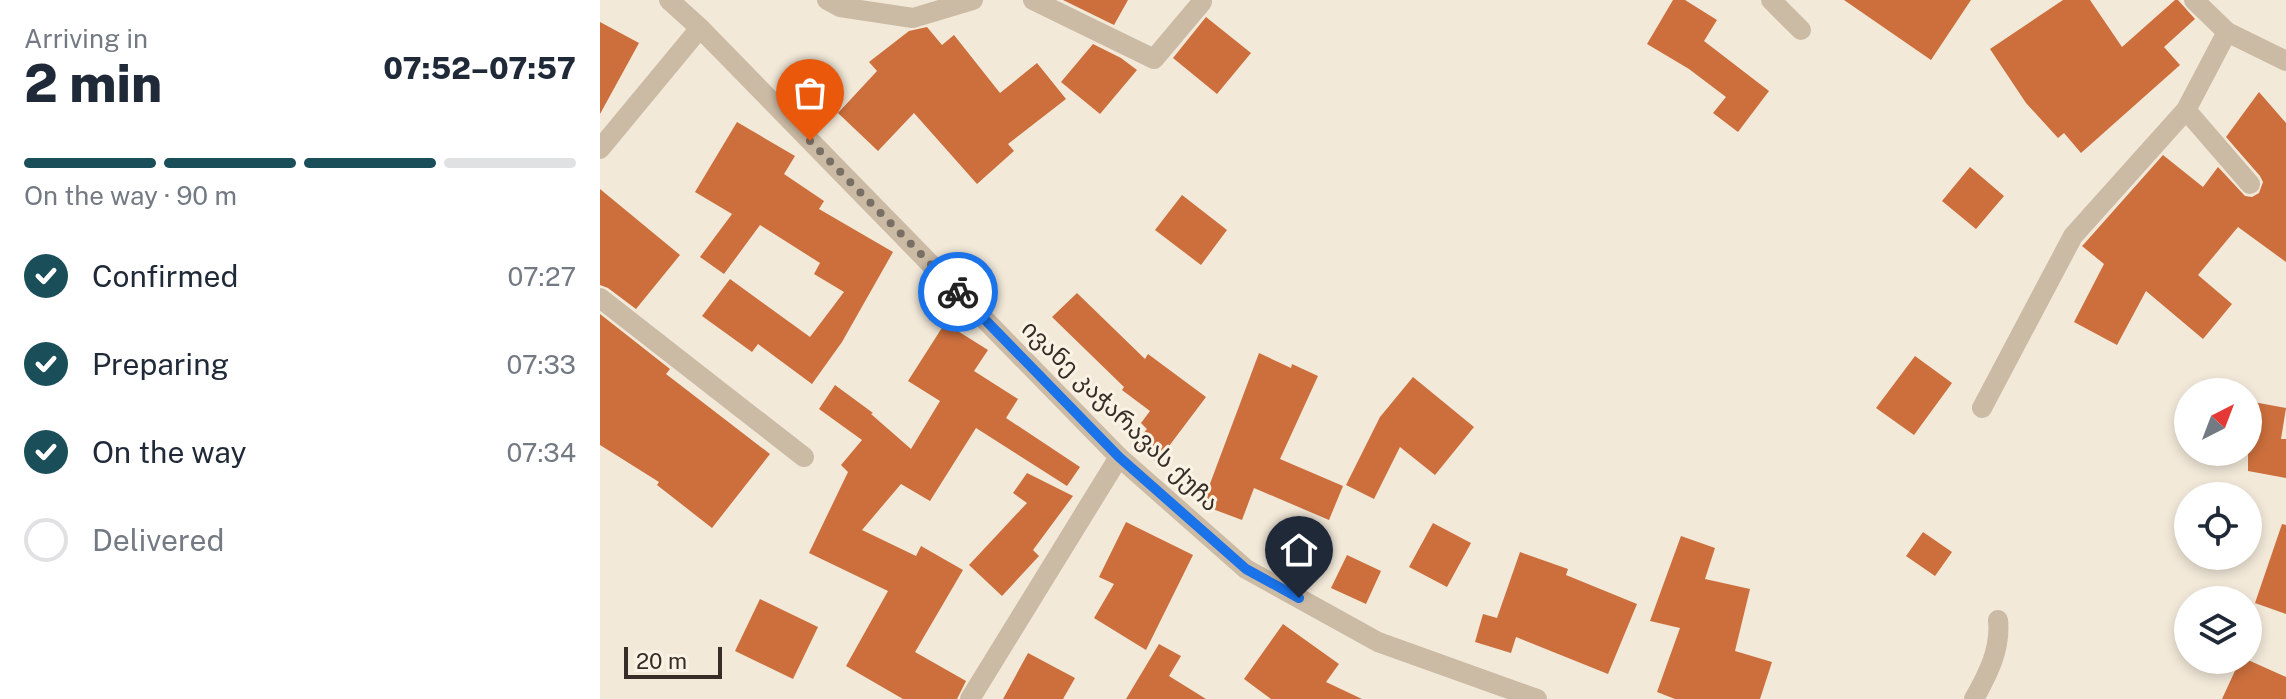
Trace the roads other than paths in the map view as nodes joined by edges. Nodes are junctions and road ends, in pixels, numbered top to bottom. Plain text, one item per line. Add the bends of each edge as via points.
1 (669, 0) edge
2 (827, 0) edge
3 (973, 0) edge
4 (1033, 0) edge
5 (1771, 0) edge
6 (2194, 0) edge
7 (1202, 2) edge
8 (700, 28) junction
9 (1801, 30) dead end
10 (2227, 32) junction
11 (2286, 61) edge
12 (2186, 110) junction
13 (600, 149) edge
14 (2250, 184) dead end
15 (600, 298) edge
16 (1982, 408) dead end
17 (804, 457) dead end
18 (1119, 457) junction
19 (1998, 620) dead end
20 (1512, 695) edge
21 (970, 699) edge
22 (1537, 699) edge
23 (1974, 699) edge

1 - 8 street, ივანე კაჭარავას ქუჩა
2 - 3 street via 840,7 913,18
4 - 7 street via 1154,59
5 - 9 street
6 - 10 street
8 - 13 street
8 - 18 street, ივანე კაჭარავას ქუჩა
10 - 11 street
10 - 12 street
12 - 14 street
12 - 16 street via 2073,236
15 - 17 street
18 - 20 street, ივანე კაჭარავას ქუჩა via 1246,569 1378,642
18 - 21 street
19 - 23 street via 2000,636
20 - 22 street, ივანე კაჭარავას ქუჩა

